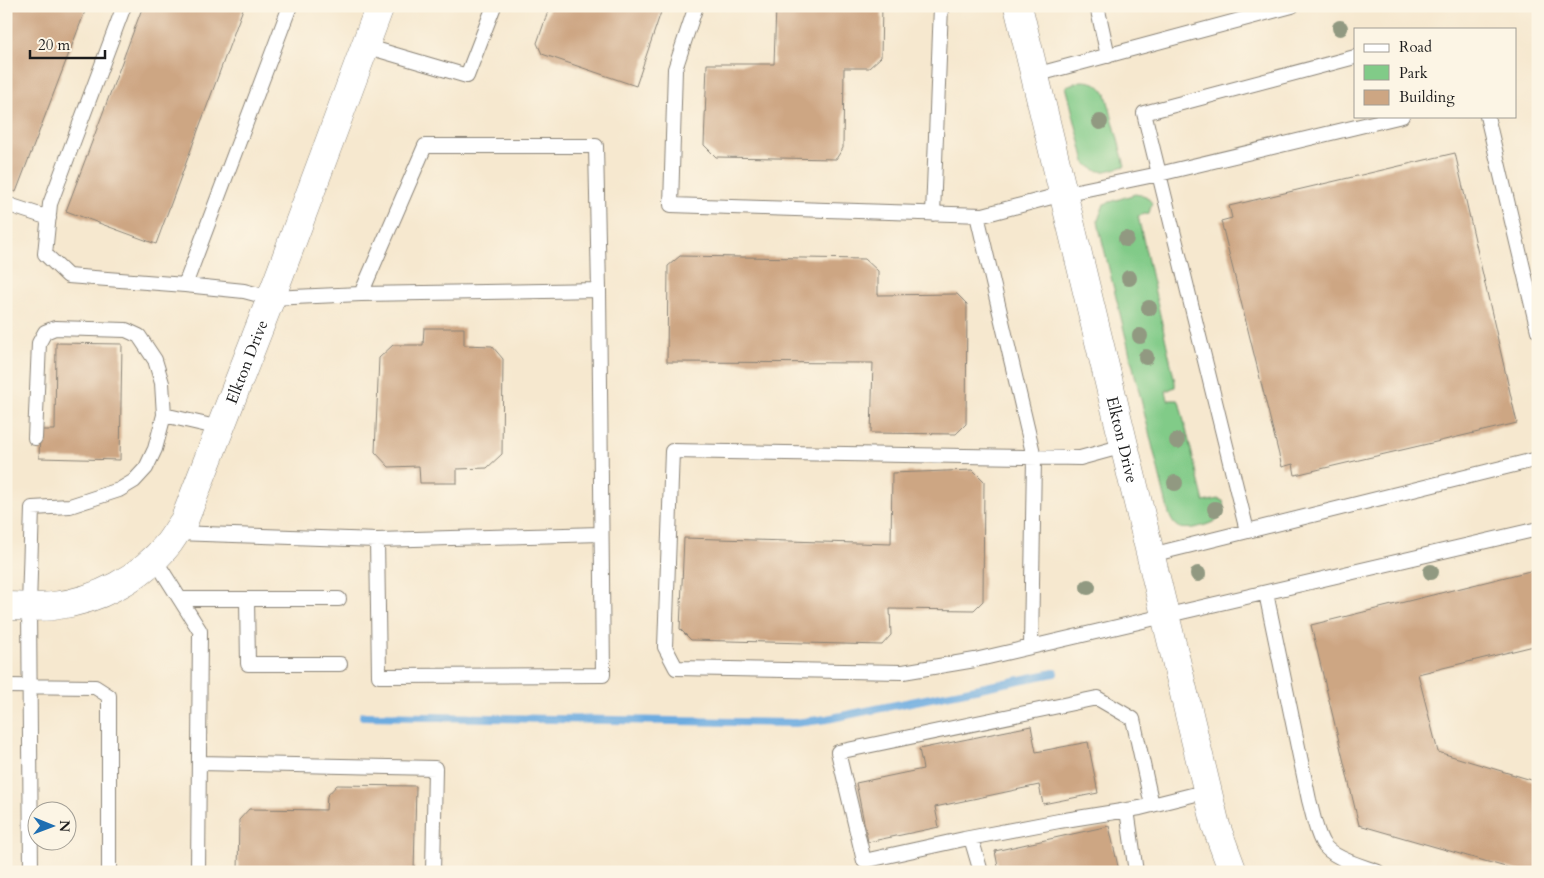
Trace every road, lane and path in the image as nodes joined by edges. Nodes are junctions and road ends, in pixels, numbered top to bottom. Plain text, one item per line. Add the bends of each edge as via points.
1 (124, 6) edge
2 (290, 6) edge
3 (380, 6) edge
4 (494, 6) edge
5 (696, 6) edge
6 (941, 6) edge
7 (1018, 6) edge
8 (1098, 6) edge
9 (1292, 6) edge
10 (365, 46) junction
11 (1108, 56) junction
12 (1354, 57) edge
13 (1035, 75) junction
14 (1394, 118) edge
15 (1487, 118) edge
16 (1159, 174) junction
17 (1063, 194) junction
18 (6, 204) edge
19 (933, 214) junction
20 (977, 215) junction
21 (49, 218) junction
22 (185, 285) junction
23 (599, 290) junction
24 (361, 294) junction
25 (270, 298) junction
26 (1538, 331) edge
27 (164, 415) junction
28 (220, 428) junction
29 (34, 438) dead end
30 (1124, 446) junction
31 (1034, 457) junction
32 (1538, 459) edge
33 (1538, 529) edge
34 (1247, 531) junction
35 (176, 533) junction
36 (602, 534) junction
37 (377, 540) junction
38 (1150, 555) junction
39 (154, 558) junction
40 (1266, 592) junction
41 (180, 599) junction
42 (247, 599) junction
43 (339, 599) dead end
44 (18, 606) edge
45 (1165, 616) junction
46 (1031, 647) junction
47 (340, 664) dead end
48 (6, 686) edge
49 (30, 686) junction
50 (199, 763) junction
51 (1208, 791) junction
52 (1152, 805) junction
53 (1127, 810) junction
54 (970, 838) junction
55 (31, 872) edge
56 (109, 872) edge
57 (198, 872) edge
58 (433, 872) edge
59 (981, 872) edge
60 (1136, 872) edge
61 (1233, 872) edge
62 (1378, 872) edge

1 - 21 lane via 50,204
2 - 22 lane
3 - 10 street, Elkton Drive
4 - 10 lane via 467,76
5 - 19 lane via 675,69 671,205
6 - 19 lane
7 - 13 street, Elkton Drive
8 - 11 lane
9 - 11 lane
10 - 25 street, Elkton Drive
11 - 13 lane
12 - 16 lane via 1144,113
13 - 17 street, Elkton Drive
14 - 16 lane
15 - 26 lane
16 - 17 lane
16 - 34 lane
17 - 20 lane
17 - 30 street, Elkton Drive
18 - 21 lane
19 - 20 lane
20 - 31 lane
21 - 22 lane via 45,254 68,276
22 - 25 lane via 244,291
23 - 24 lane
23 - 24 lane via 596,146 425,146
23 - 36 lane
24 - 25 lane
25 - 28 street, Elkton Drive
27 - 28 lane
27 - 29 lane via 162,383 154,360 139,336 126,330 55,328 45,332 39,343
27 - 44 lane via 155,449 146,468 134,481 119,490 70,506 32,508
28 - 35 street, Elkton Drive via 184,521
30 - 31 lane via 1080,458
30 - 38 street, Elkton Drive
31 - 46 lane
31 - 46 lane via 672,451 665,647 676,668 903,672
32 - 34 lane
33 - 40 lane
34 - 38 lane
35 - 37 lane
35 - 39 street, Elkton Drive
36 - 37 lane
36 - 37 lane via 603,675 379,676
38 - 45 street, Elkton Drive
39 - 41 lane
39 - 44 street, Elkton Drive via 130,579 105,592 52,606
40 - 45 lane
40 - 62 lane via 1309,800 1323,845 1344,861
41 - 42 lane
41 - 50 lane via 200,631
42 - 43 lane
42 - 47 lane via 248,664
44 - 49 lane
45 - 46 lane
45 - 51 street, Elkton Drive
48 - 49 lane
49 - 55 lane
49 - 56 lane via 94,687 109,696
50 - 57 lane
50 - 58 lane via 435,768
51 - 52 lane
51 - 61 street, Elkton Drive via 1216,826
52 - 53 lane
52 - 54 lane via 1133,718 1097,698 838,752 864,861
53 - 54 lane
53 - 60 lane
54 - 59 lane

